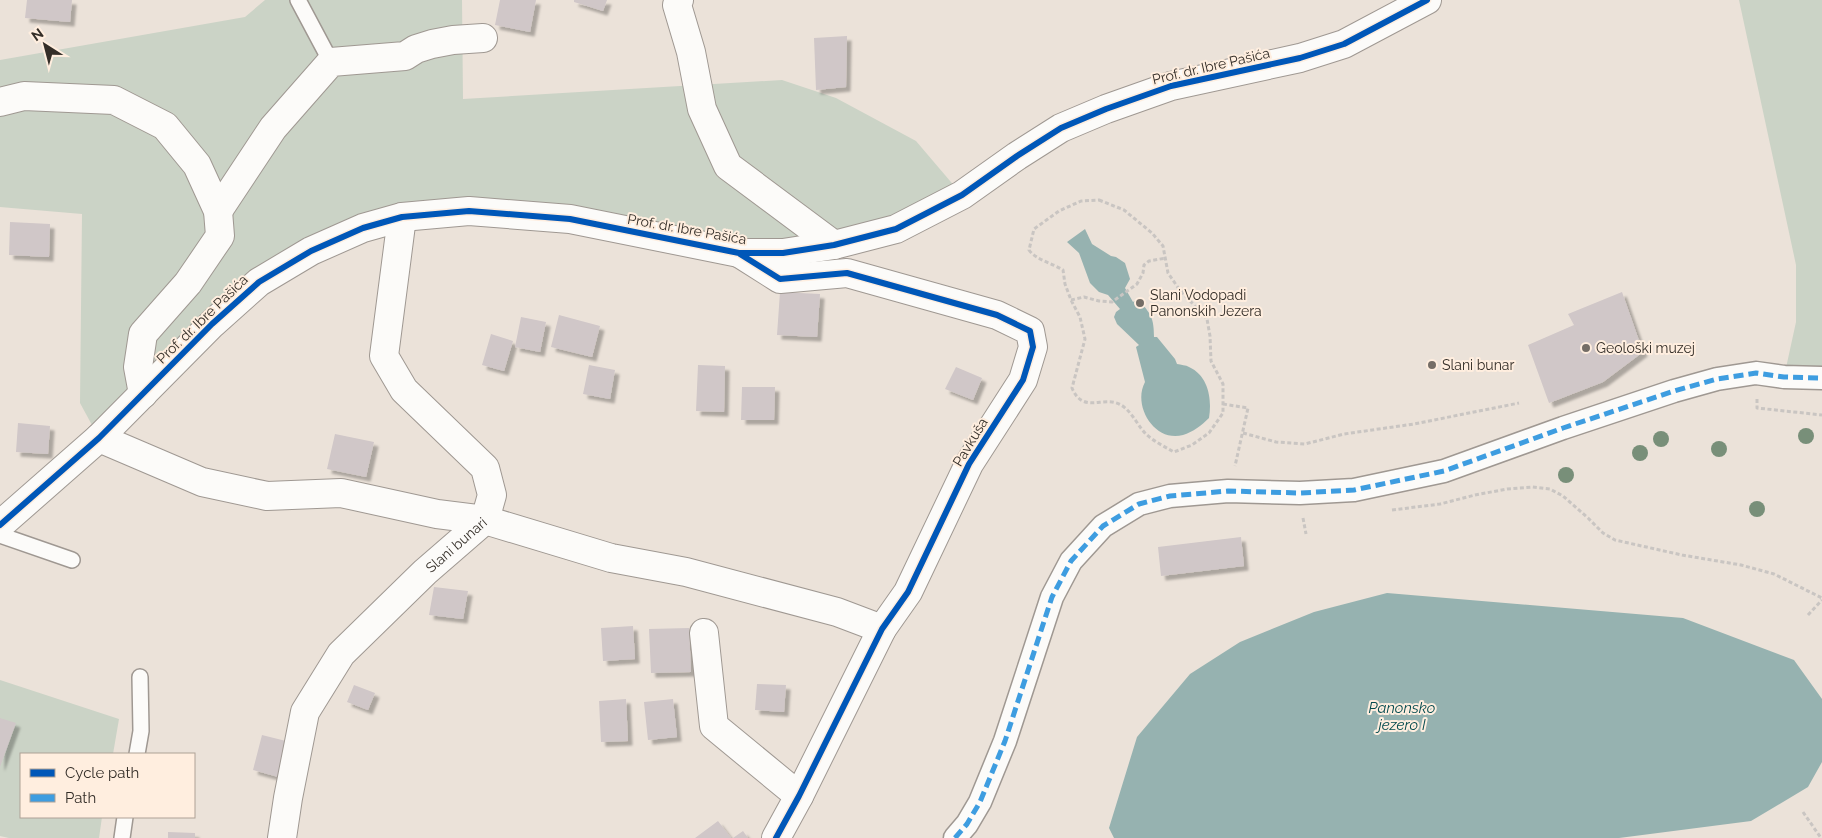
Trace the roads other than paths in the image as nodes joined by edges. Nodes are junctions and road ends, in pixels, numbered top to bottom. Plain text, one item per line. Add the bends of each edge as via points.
1 (298, 0) edge
2 (678, 0) edge
3 (1418, 2) edge
4 (483, 38) dead end
5 (331, 62) junction
6 (0, 102) edge
7 (218, 212) junction
8 (402, 217) junction
9 (834, 245) junction
10 (739, 253) junction
11 (1822, 378) edge
12 (143, 394) junction
13 (99, 438) junction
14 (485, 520) junction
15 (0, 525) edge
16 (0, 535) edge
17 (72, 560) dead end
18 (882, 630) junction
19 (704, 633) dead end
20 (140, 677) dead end
21 (137, 753) edge
22 (798, 796) junction
23 (125, 818) edge
24 (122, 838) edge
25 (282, 838) edge
26 (776, 838) edge
27 (955, 838) edge

1 - 5 lane
2 - 9 street via 702,109 728,166
3 - 9 street, Prof. dr. Ibre Pašića via 1344,44 1300,58 1171,86 1106,109 1061,128 962,195 896,229
4 - 5 street via 432,44 405,56
5 - 7 street via 273,128
6 - 7 street via 24,96 114,100 164,126 197,165
7 - 12 street via 220,236 188,283 143,334 138,367
8 - 10 street, Prof. dr. Ibre Pašića via 469,211 570,219
8 - 12 street, Prof. dr. Ibre Pašića via 364,228 311,251 259,282
8 - 14 street, Slani bunari via 384,356 404,390 485,468 492,494
9 - 10 street, Prof. dr. Ibre Pašića via 783,254
10 - 18 street, Pavkuša via 780,280 847,273 997,315 1030,331 1033,348 1023,380 969,464 908,592
11 - 27 street via 1756,373 1718,378 1444,471 1354,490 1300,493 1228,491 1170,496 1139,504 1103,526 1071,561 1052,597 1005,740 980,802
12 - 13 street, Prof. dr. Ibre Pašića
13 - 14 street via 202,482 267,496 341,493 437,514
13 - 15 street, Prof. dr. Ibre Pašića
14 - 18 street via 611,558 686,572 837,612
14 - 25 street, Slani bunari via 425,572 341,654 305,712
16 - 17 lane
18 - 22 street, Pavkuša
19 - 22 street via 714,726
20 - 21 lane via 141,732
22 - 26 street, Pavkuša
23 - 24 lane

